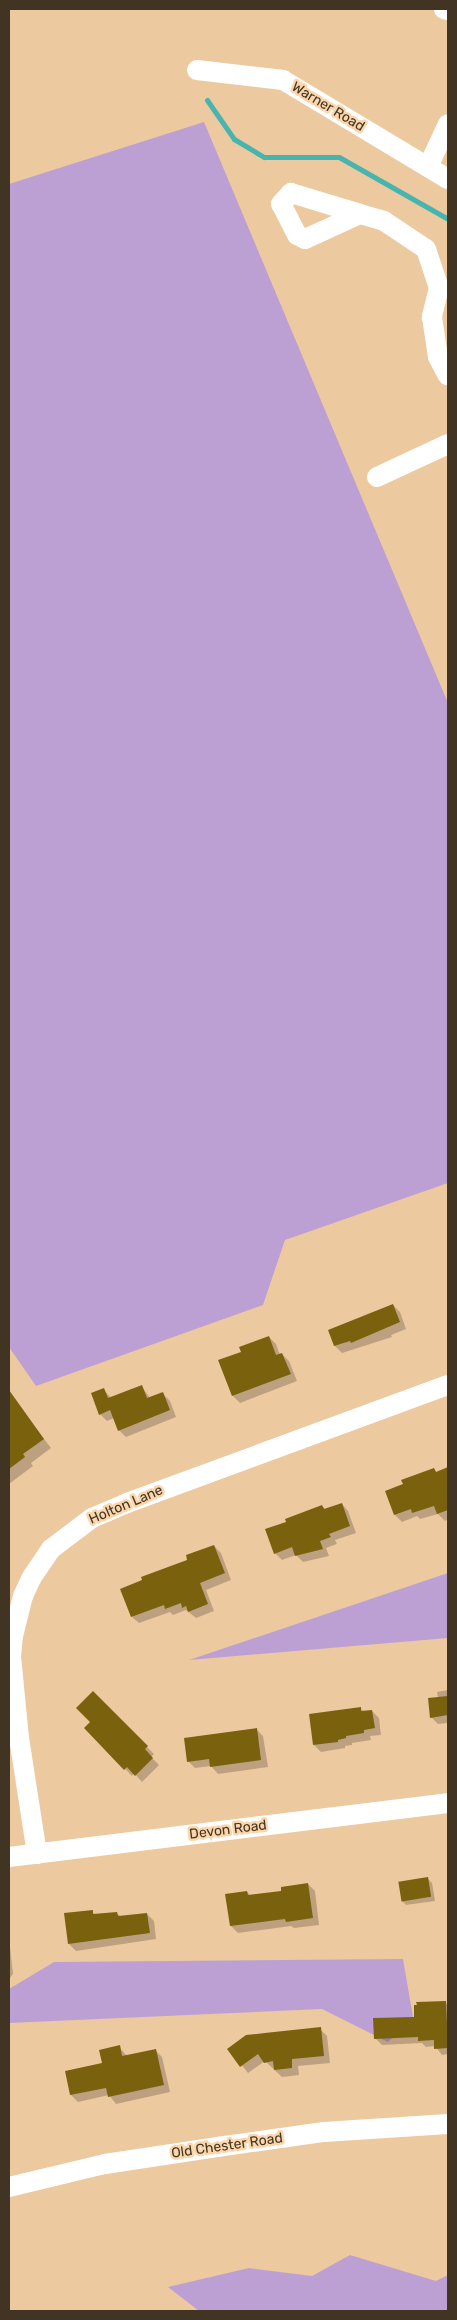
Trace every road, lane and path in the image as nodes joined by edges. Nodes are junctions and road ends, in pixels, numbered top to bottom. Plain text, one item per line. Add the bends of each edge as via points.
1 (444, 9) edge
2 (448, 10) edge
3 (197, 70) dead end
4 (448, 124) edge
5 (428, 167) junction
6 (448, 179) edge
7 (360, 214) dead end
8 (448, 376) edge
9 (448, 444) edge
10 (377, 478) dead end
11 (448, 1385) edge
12 (448, 1803) edge
13 (37, 1854) junction
14 (9, 1857) edge
15 (448, 2124) edge
16 (9, 2187) edge

1 - 2 street
3 - 5 street, Warner Road via 283,80
4 - 5 street
5 - 6 street, Warner Road
7 - 8 street via 384,221 426,249 439,288 432,317 438,357
9 - 10 street
11 - 13 street, Holton Lane via 126,1503 92,1518 51,1549 23,1596 11,1657 19,1738
12 - 13 street, Devon Road
13 - 14 street, Devon Road
15 - 16 street, Old Chester Road via 324,2132 217,2147 105,2164

